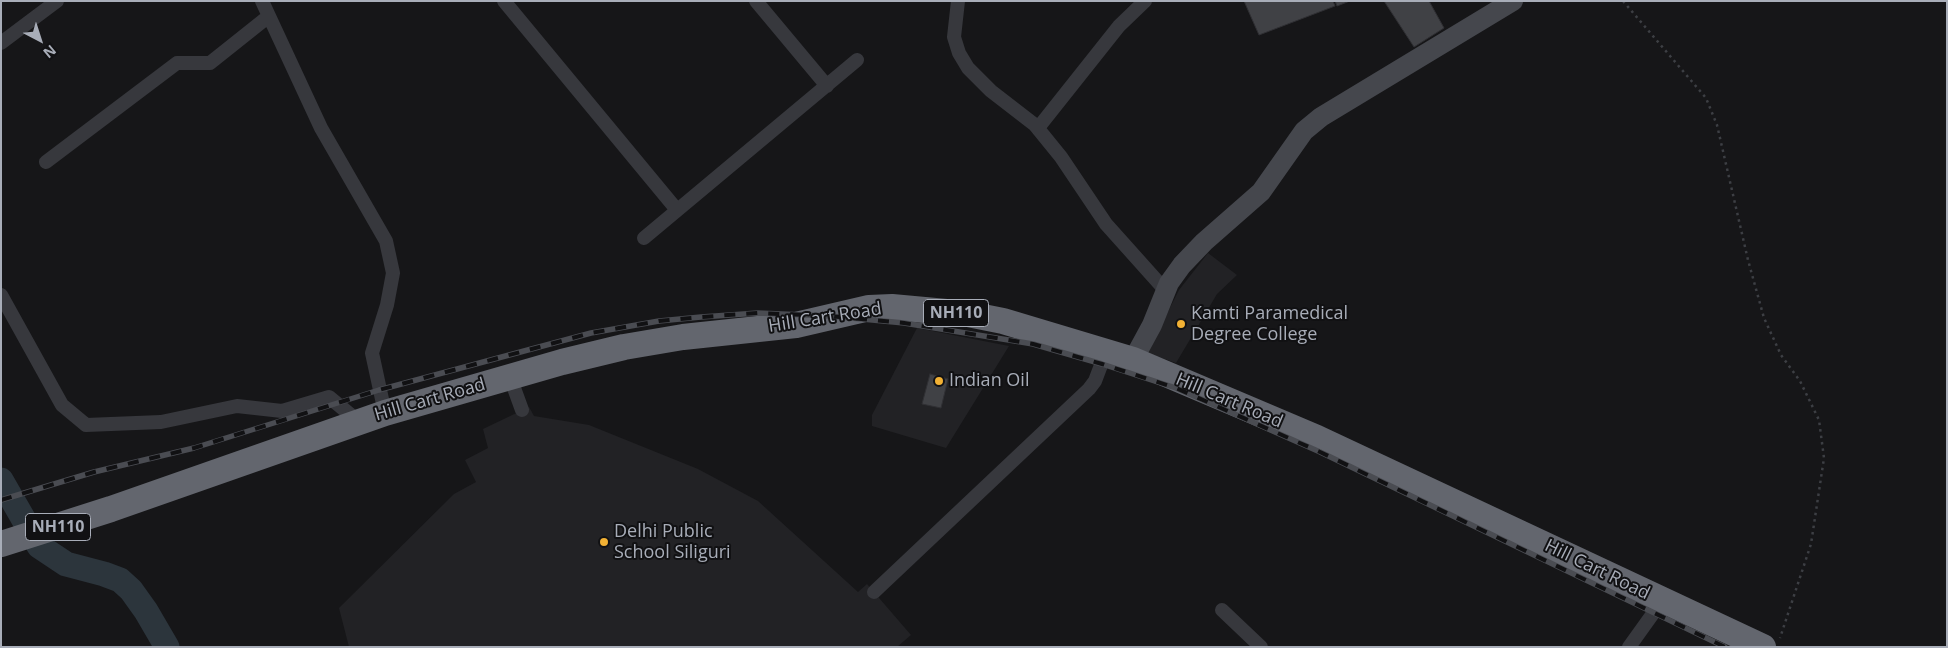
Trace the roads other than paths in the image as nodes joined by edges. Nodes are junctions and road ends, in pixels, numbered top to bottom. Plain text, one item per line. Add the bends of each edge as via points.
1 (57, 1) edge
2 (262, 1) edge
3 (504, 1) edge
4 (756, 1) edge
5 (958, 1) edge
6 (1145, 1) edge
7 (1513, 1) edge
8 (269, 16) junction
9 (1, 43) edge
10 (857, 60) dead end
11 (827, 86) junction
12 (1038, 128) junction
13 (46, 162) dead end
14 (677, 210) junction
15 (644, 238) dead end
16 (1166, 291) junction
17 (1, 295) edge
18 (1106, 352) junction
19 (1133, 360) junction
20 (510, 376) junction
21 (522, 410) dead end
22 (385, 412) junction
23 (358, 421) junction
24 (3, 544) edge
25 (874, 592) dead end
26 (1662, 601) junction
27 (1222, 610) dead end
28 (1253, 644) edge
29 (1629, 647) edge
30 (1763, 647) edge

1 - 9 street
2 - 8 street
3 - 14 street
4 - 11 street
5 - 12 street via 954,37 968,68 979,81
6 - 12 street via 1120,26
7 - 16 street via 1321,117 1293,145 1261,192 1182,265
8 - 13 street via 210,63 177,63
8 - 22 street via 321,128 386,241 393,273 372,353
10 - 11 street
11 - 14 street
12 - 16 street via 1106,224
14 - 15 street
16 - 19 street
17 - 23 street via 62,405 86,424 161,422 237,406 282,411 328,397
18 - 19 highway, Hill Cart Road / NH110
18 - 20 highway, Hill Cart Road / NH110 via 1003,321 918,309 876,308 796,325 624,347
18 - 25 street via 1089,389
19 - 26 highway, Hill Cart Road / NH110 via 1316,438
20 - 21 street
20 - 22 highway, Hill Cart Road / NH110
22 - 23 highway, Hill Cart Road / NH110
23 - 24 highway, Hill Cart Road / NH110 via 111,510
26 - 29 street
26 - 30 highway, Hill Cart Road / NH110
27 - 28 street

